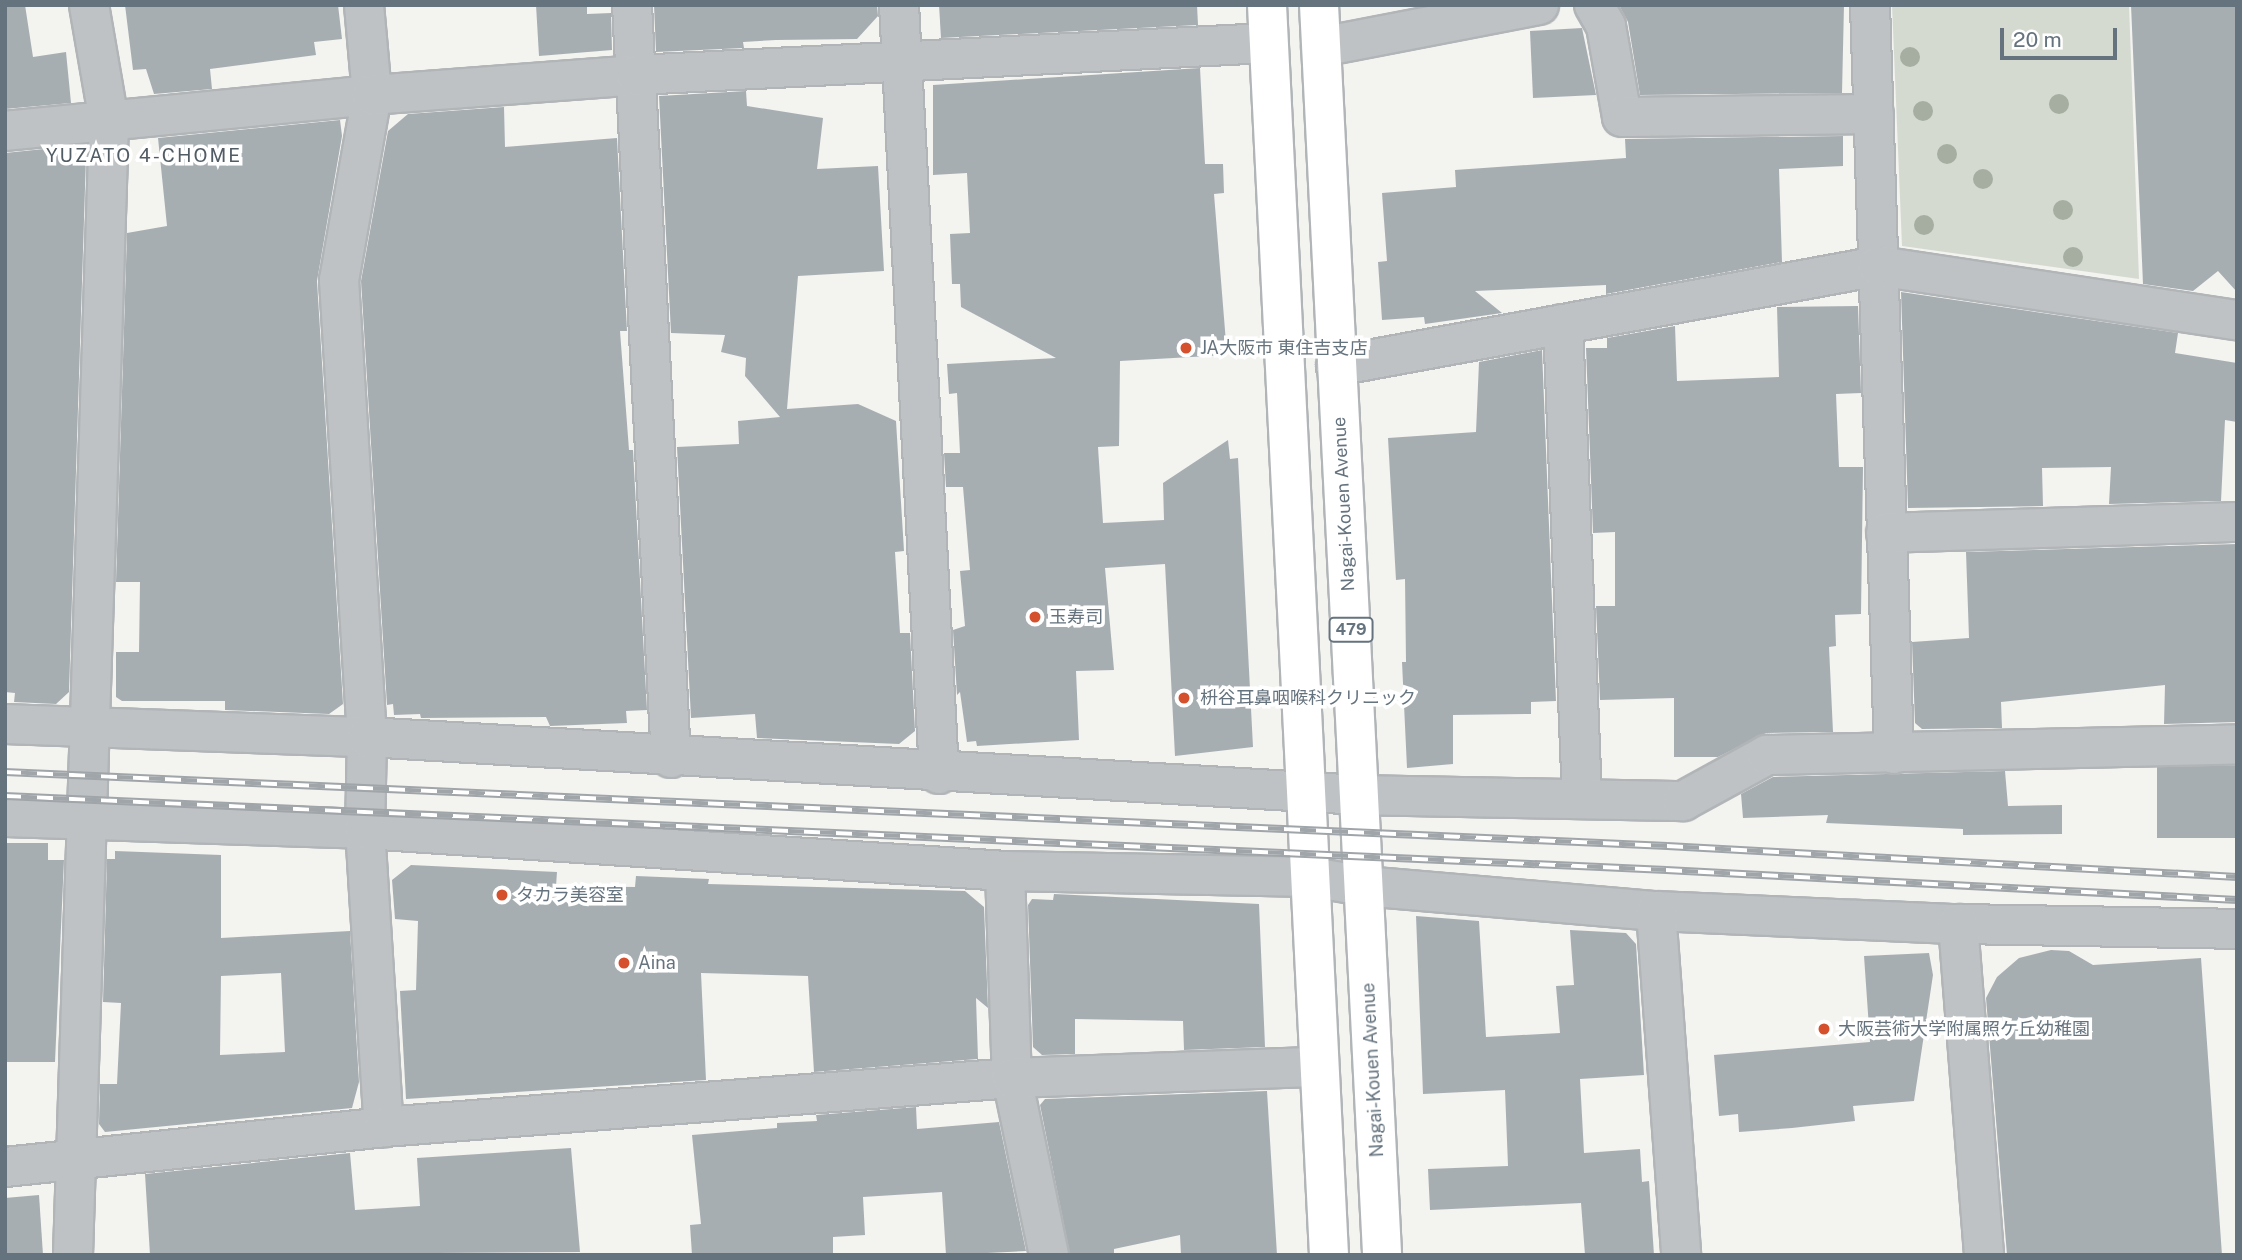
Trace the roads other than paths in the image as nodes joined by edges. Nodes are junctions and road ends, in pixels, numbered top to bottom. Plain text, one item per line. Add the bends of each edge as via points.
1 (89, 5) edge
2 (364, 5) edge
3 (632, 5) edge
4 (899, 5) edge
5 (1267, 5) edge
6 (1319, 5) edge
7 (1539, 5) edge
8 (1594, 5) edge
9 (1871, 5) edge
10 (1269, 43) junction
11 (1321, 47) junction
12 (903, 61) junction
13 (636, 75) junction
14 (372, 95) junction
15 (1874, 114) junction
16 (109, 121) junction
17 (5, 131) edge
18 (1878, 266) junction
19 (2237, 320) edge
20 (1563, 324) junction
21 (1336, 366) junction
22 (2237, 522) edge
23 (1886, 533) junction
24 (5, 724) edge
25 (90, 728) junction
26 (367, 737) junction
27 (2237, 744) edge
28 (1894, 754) junction
29 (671, 758) junction
30 (939, 774) junction
31 (1309, 789) junction
32 (1360, 795) junction
33 (1582, 799) junction
34 (5, 817) edge
35 (88, 819) junction
36 (365, 829) junction
37 (1005, 871) junction
38 (1312, 877) junction
39 (1363, 886) junction
40 (1656, 911) junction
41 (1958, 924) junction
42 (2237, 929) edge
43 (1319, 1067) junction
44 (1012, 1078) junction
45 (384, 1127) junction
46 (73, 1159) junction
47 (5, 1167) edge
48 (73, 1255) edge
49 (1049, 1255) edge
50 (1329, 1255) edge
51 (1382, 1255) edge
52 (1681, 1255) edge
53 (1984, 1255) edge

1 - 16 street
2 - 14 street
3 - 13 street
4 - 12 street
5 - 10 highway
6 - 11 highway, Nagai-Kouen Avenue / 479
7 - 11 street
8 - 15 street via 1606,26 1622,117
9 - 15 street
10 - 12 street
10 - 31 highway
11 - 21 highway, Nagai-Kouen Avenue / 479
12 - 13 street
12 - 30 street
13 - 14 street
13 - 29 street
14 - 16 street
14 - 26 street via 339,280
15 - 18 street
16 - 17 street
16 - 25 street
18 - 19 street
18 - 20 street
18 - 23 street
20 - 21 street
20 - 33 street
21 - 32 highway, Nagai-Kouen Avenue / 479
22 - 23 street
23 - 28 street
24 - 25 street
25 - 26 street
25 - 35 street
26 - 29 street
26 - 36 street
27 - 28 street
28 - 33 street via 1768,755 1683,801
29 - 30 street
30 - 31 street
31 - 32 street
31 - 38 highway
32 - 33 street
32 - 39 highway, Nagai-Kouen Avenue / 479
34 - 35 street
35 - 36 street
35 - 46 street
36 - 37 street
36 - 45 street
37 - 38 street
37 - 44 street
38 - 39 street
38 - 43 highway
39 - 40 street
39 - 51 highway, Nagai-Kouen Avenue / 479
40 - 41 street
40 - 52 street
41 - 42 street
41 - 53 street
43 - 44 street
43 - 50 highway
44 - 45 street
44 - 49 street via 1027,1167
45 - 46 street
46 - 47 street
46 - 48 street

